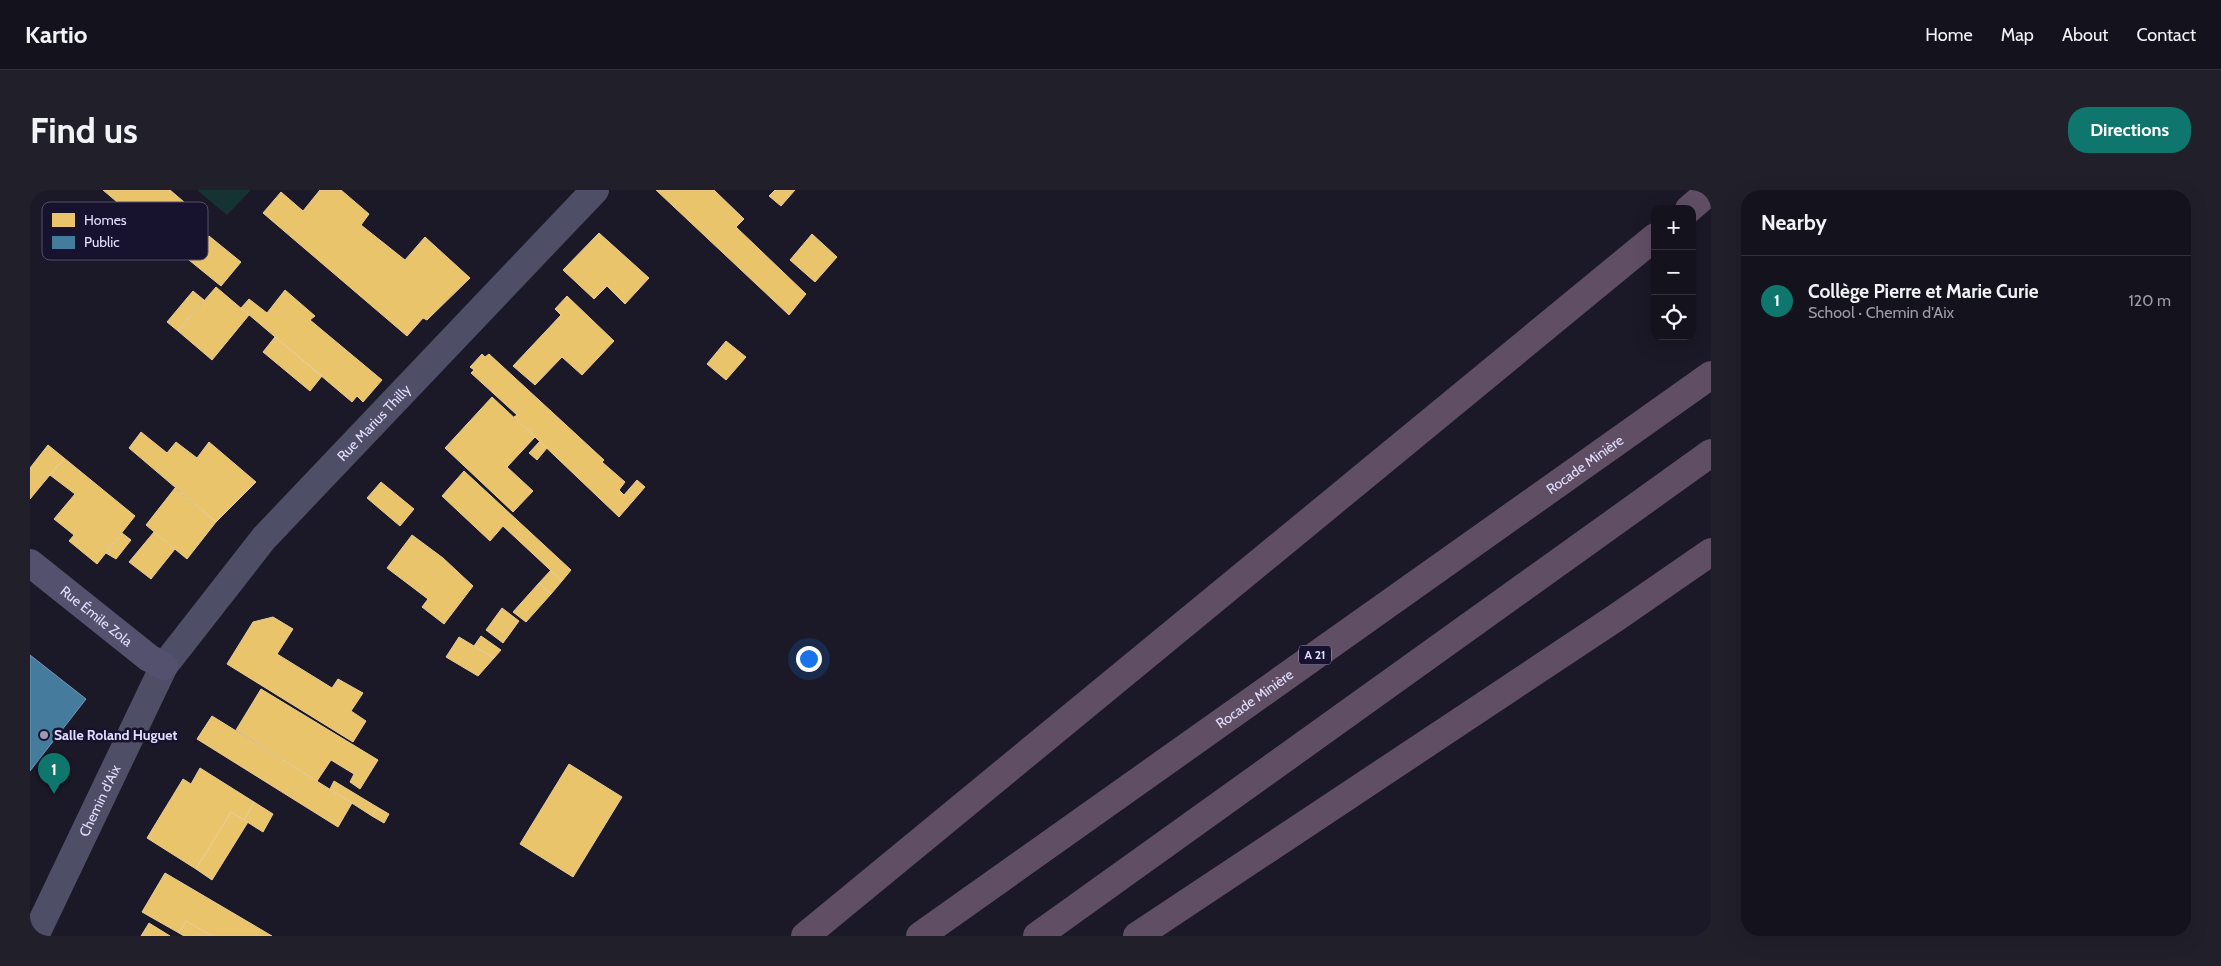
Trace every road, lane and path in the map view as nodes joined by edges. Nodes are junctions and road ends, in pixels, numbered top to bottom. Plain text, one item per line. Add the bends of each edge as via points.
1 (595, 190) edge
2 (1696, 190) edge
3 (1711, 190) edge
4 (1685, 205) edge
5 (1694, 205) edge
6 (1651, 240) edge
7 (1711, 375) edge
8 (1711, 453) edge
9 (1711, 552) edge
10 (30, 563) edge
11 (164, 666) junction
12 (34, 936) edge
13 (805, 936) edge
14 (920, 936) edge
15 (1037, 936) edge
16 (1137, 936) edge

1 - 11 street, Rue Marius Thilly via 264,538
2 - 4 highway
3 - 5 highway
6 - 13 highway
7 - 14 highway, Rocade Minière / A 21
8 - 15 highway
9 - 16 highway
10 - 11 street, Rue Émile Zola via 149,658
11 - 12 street, Chemin d'Aix

